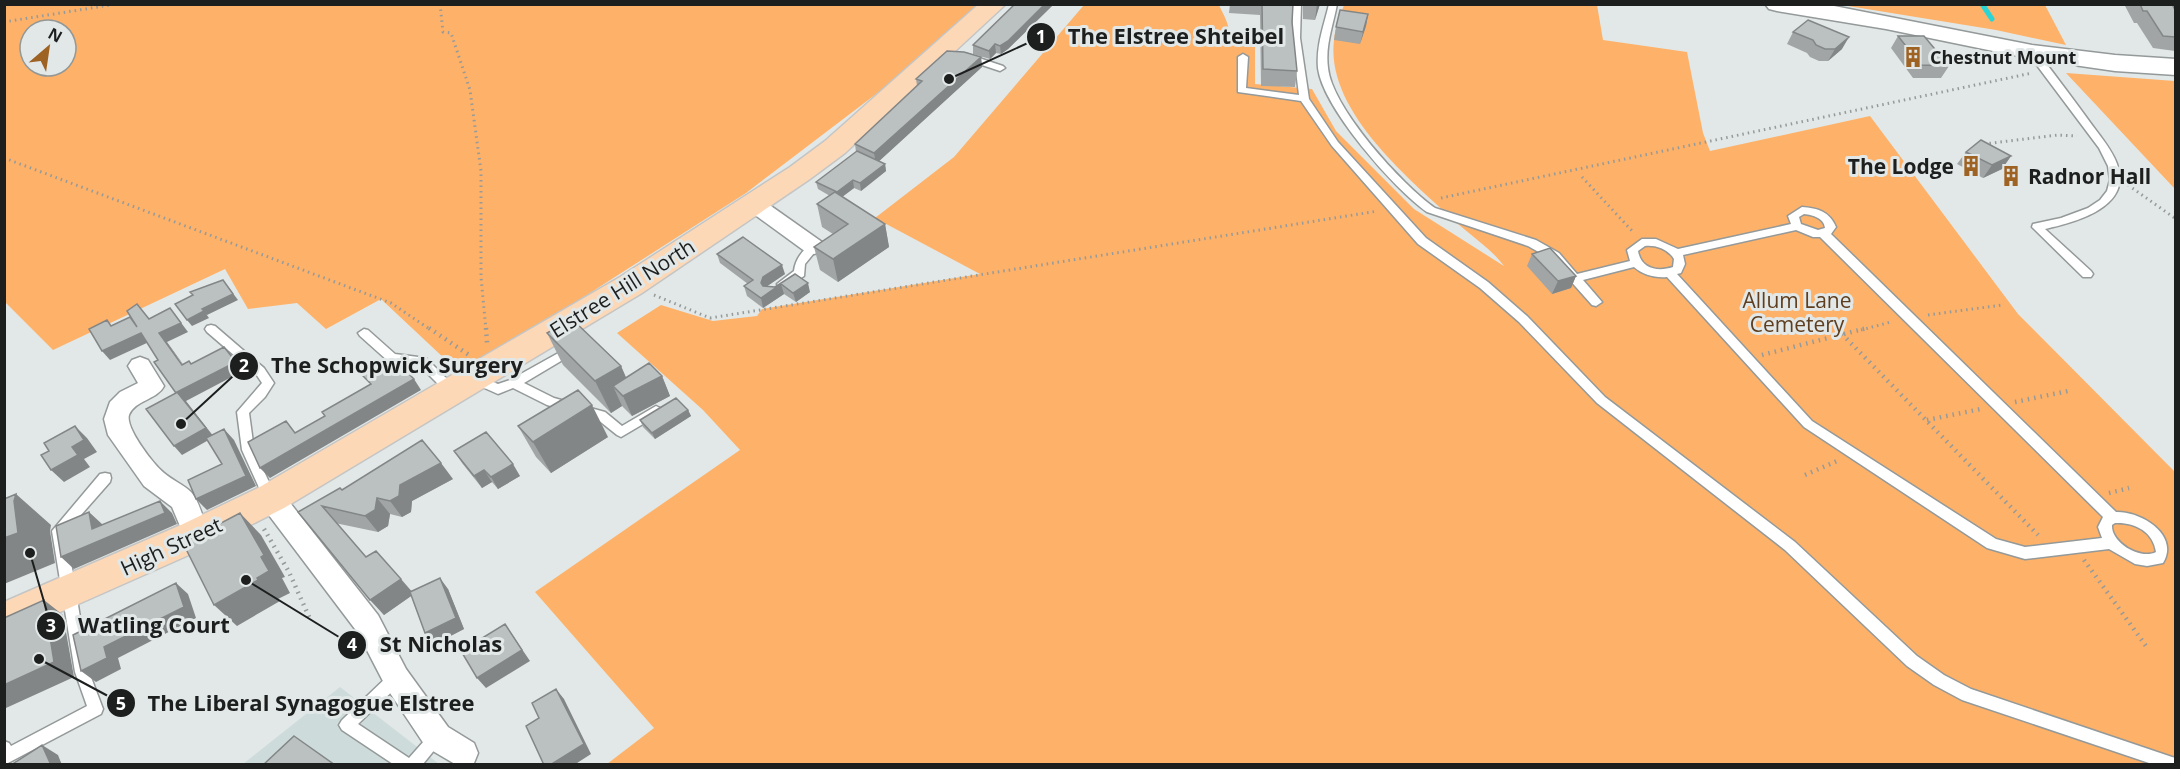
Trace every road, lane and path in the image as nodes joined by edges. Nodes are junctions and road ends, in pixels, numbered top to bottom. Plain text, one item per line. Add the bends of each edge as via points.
1 (116, 4) edge
2 (440, 4) edge
3 (994, 4) edge
4 (1297, 4) edge
5 (1333, 4) edge
6 (1777, 4) edge
7 (4, 22) edge
8 (953, 52) junction
9 (1243, 57) dead end
10 (2040, 62) junction
11 (2175, 67) edge
12 (1000, 68) dead end
13 (1304, 99) junction
14 (2096, 137) junction
15 (1979, 145) edge
16 (4, 158) edge
17 (2116, 176) junction
18 (1582, 177) dead end
19 (1421, 203) junction
20 (754, 204) junction
21 (1395, 208) junction
22 (2175, 219) edge
23 (1797, 226) junction
24 (1824, 234) junction
25 (1642, 243) junction
26 (814, 247) joint
27 (1677, 253) junction
28 (1635, 262) junction
29 (1670, 273) junction
30 (2087, 274) dead end
31 (1575, 278) junction
32 (772, 291) edge
33 (649, 293) dead end
34 (1596, 302) dead end
35 (2002, 305) dead end
36 (1908, 317) junction
37 (211, 329) dead end
38 (364, 333) dead end
39 (1842, 334) junction
40 (562, 355) edge
41 (1747, 358) junction
42 (140, 366) dead end
43 (483, 380) junction
44 (664, 406) edge
45 (364, 442) joint
46 (1853, 455) junction
47 (1805, 475) dead end
48 (105, 478) dead end
49 (271, 498) junction
50 (2113, 518) junction
51 (253, 533) edge
52 (196, 535) junction
53 (2111, 543) junction
54 (2075, 547) junction
55 (2053, 550) junction
56 (70, 592) junction
57 (310, 619) dead end
58 (4, 620) edge
59 (2146, 646) dead end
60 (396, 678) junction
61 (437, 737) junction
62 (4, 748) edge
63 (463, 753) dead end
64 (405, 765) edge
65 (413, 765) edge
66 (2172, 765) edge

1 - 7 path
2 - 43 path via 442,32 451,33 470,90 479,159
3 - 8 main road, Elstree Hill North
4 - 13 lane via 1296,38
5 - 19 lane via 1322,50 1327,84 1352,130
6 - 10 main road via 1886,22
8 - 12 lane
8 - 20 main road, Elstree Hill North via 835,147
9 - 13 lane via 1241,90
10 - 11 main road
10 - 14 lane
10 - 19 path via 2011,76
13 - 21 lane via 1335,144
14 - 15 path via 2058,135
14 - 17 lane
16 - 43 path via 391,303
17 - 22 path
17 - 30 lane via 2111,195 2092,211 2065,222 2037,227
18 - 25 path
19 - 31 lane via 1431,210 1532,243 1555,256
20 - 26 street
20 - 43 main road, Elstree Hill North
21 - 33 path via 710,318
21 - 66 lane via 1422,241 1484,285 1523,319 1601,400 1790,546 1912,661 1967,694
23 - 24 lane via 1810,233
23 - 24 lane via 1793,216 1796,212 1810,211 1830,222 1829,231
23 - 27 lane
24 - 36 lane
25 - 27 lane via 1660,244
25 - 28 lane via 1632,250
26 - 32 lane via 800,263 800,273
27 - 29 lane via 1680,265
28 - 29 lane via 1651,272
28 - 31 lane
29 - 41 lane
31 - 34 lane
35 - 36 path
36 - 39 path
36 - 50 lane
37 - 49 lane via 260,370 268,383 243,412 248,450
38 - 43 lane via 392,358 422,361
39 - 41 path
39 - 55 path
40 - 43 lane
41 - 46 lane via 1808,424
42 - 52 street via 152,386 119,409 116,419 120,435 153,479 182,500
43 - 44 lane via 601,415 621,432
43 - 45 main road, Elstree Hill North
45 - 49 main road, High Street
46 - 47 path
46 - 55 lane via 1992,544 2025,553
48 - 56 lane via 59,531
49 - 52 main road, High Street
49 - 60 street via 368,624
50 - 53 lane via 2104,527
50 - 53 lane via 2123,517 2148,527 2158,536 2163,553 2158,559 2135,558
51 - 57 path via 263,528
52 - 56 main road, High Street
53 - 54 lane
54 - 55 lane
54 - 59 path
56 - 58 main road, High Street
56 - 62 lane via 82,672 96,709 6,757
60 - 61 street
60 - 64 lane via 347,725
61 - 63 street
61 - 65 lane

